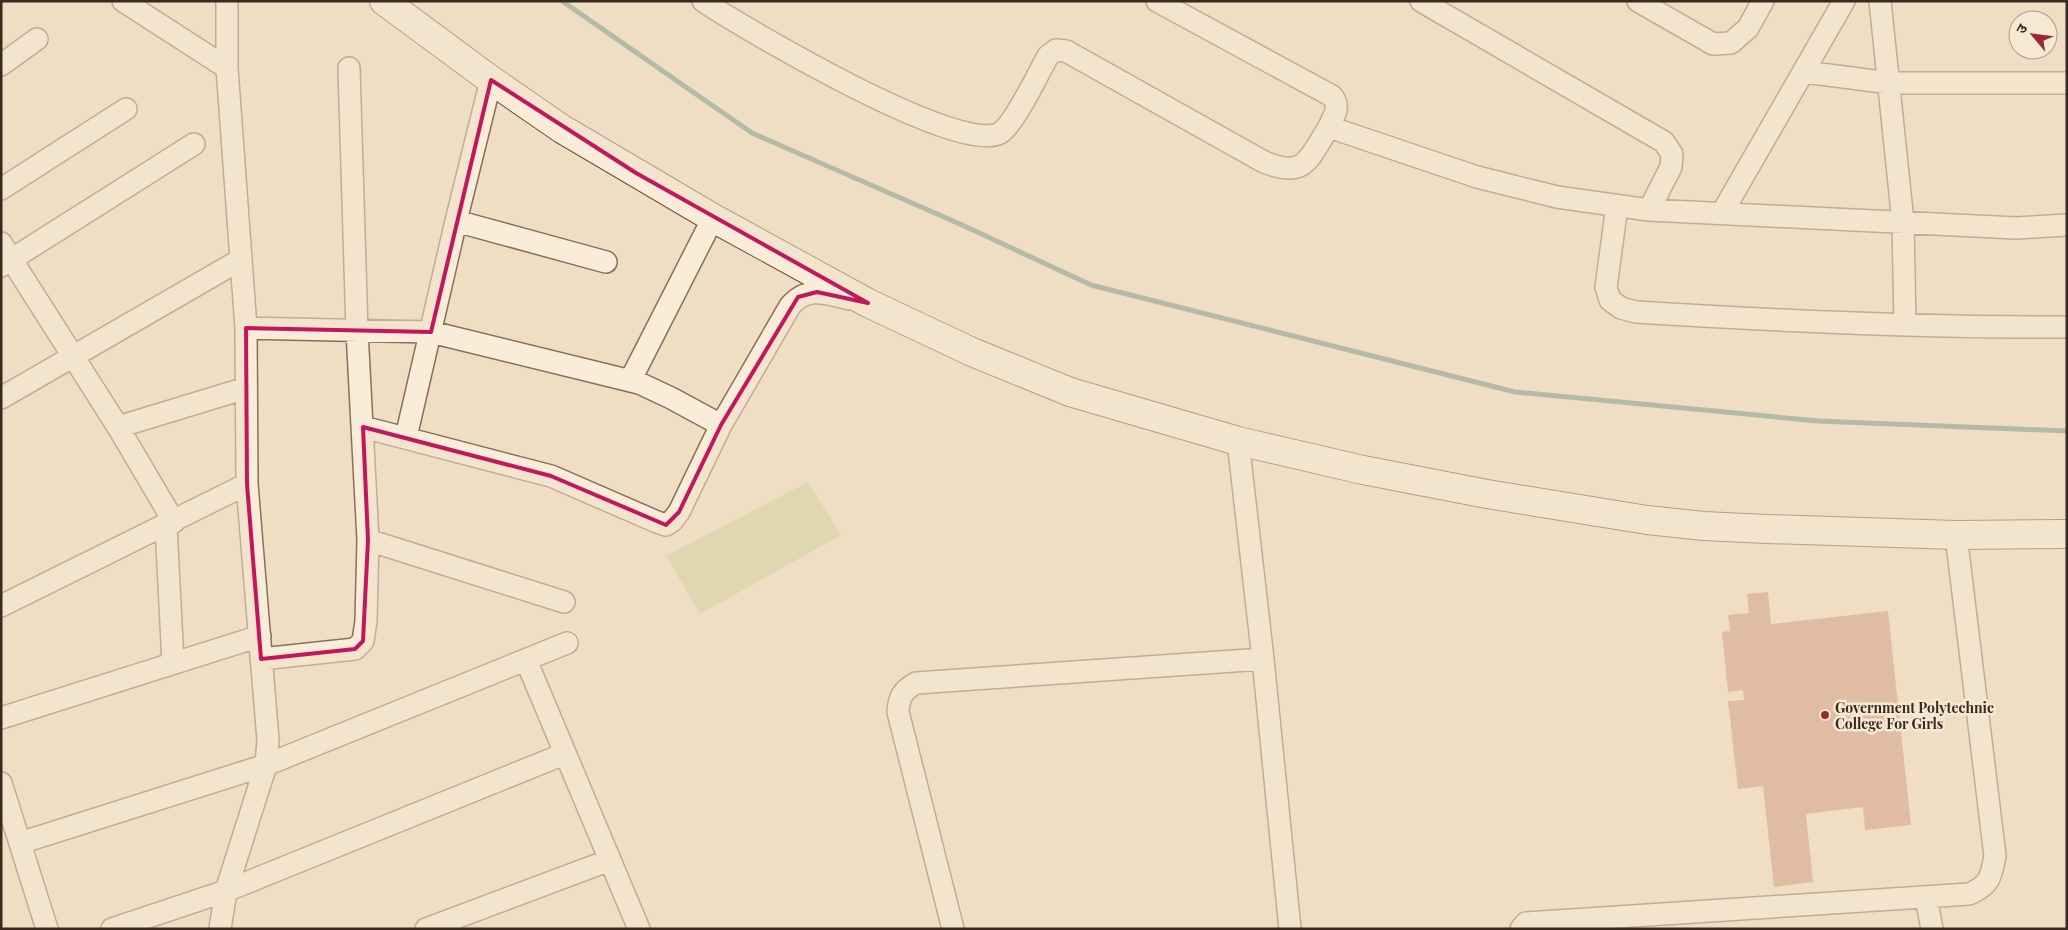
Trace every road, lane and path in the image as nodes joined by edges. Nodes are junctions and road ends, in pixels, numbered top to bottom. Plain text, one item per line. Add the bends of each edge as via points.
1 (123, 1) edge
2 (227, 1) edge
3 (384, 1) edge
4 (703, 1) edge
5 (1158, 1) edge
6 (1421, 1) edge
7 (1638, 1) edge
8 (1763, 1) edge
9 (1844, 1) edge
10 (1880, 1) edge
11 (36, 39) dead end
12 (1, 64) edge
13 (226, 68) junction
14 (348, 68) dead end
15 (1805, 72) junction
16 (490, 80) junction
17 (1890, 83) junction
18 (2067, 83) edge
19 (126, 109) dead end
20 (1329, 127) junction
21 (194, 144) dead end
22 (1, 189) edge
23 (1617, 206) junction
24 (1649, 210) junction
25 (1722, 213) junction
26 (713, 218) junction
27 (456, 221) junction
28 (1903, 222) junction
29 (2067, 225) edge
30 (5, 256) edge
31 (240, 260) junction
32 (606, 262) dead end
33 (868, 303) junction
34 (1905, 324) junction
35 (2067, 327) edge
36 (246, 328) junction
37 (357, 331) junction
38 (431, 332) junction
39 (73, 357) junction
40 (630, 381) junction
41 (246, 388) junction
42 (1, 398) edge
43 (721, 425) junction
44 (118, 427) junction
45 (363, 427) junction
46 (406, 437) junction
47 (1238, 441) junction
48 (247, 484) junction
49 (170, 524) junction
50 (1956, 534) junction
51 (2067, 534) edge
52 (368, 540) junction
53 (564, 602) dead end
54 (1, 606) edge
55 (260, 636) junction
56 (567, 643) dead end
57 (261, 659) junction
58 (1263, 659) junction
59 (526, 660) junction
60 (173, 664) junction
61 (1, 718) edge
62 (564, 754) junction
63 (266, 765) junction
64 (1, 783) edge
65 (20, 843) junction
66 (610, 860) junction
67 (226, 891) junction
68 (1926, 897) junction
69 (47, 929) edge
70 (112, 929) edge
71 (220, 929) edge
72 (426, 929) edge
73 (639, 929) edge
74 (952, 929) edge
75 (1290, 929) edge
76 (1521, 929) edge
77 (1932, 929) edge

1 - 13 street
2 - 13 street
3 - 16 street
4 - 20 street via 858,89 913,115 967,134 985,136 1000,133 1011,121 1048,56 1056,50 1066,51 1280,169 1293,170 1305,164
5 - 20 street via 1332,96 1337,108
6 - 24 street via 1664,142 1672,154 1671,167
7 - 8 street via 1713,44 1731,44 1748,28
9 - 15 street
10 - 17 street
11 - 12 street
13 - 31 street
14 - 37 street
15 - 17 street
15 - 25 street
16 - 26 street via 562,129
16 - 27 street
17 - 18 street
17 - 28 street
19 - 22 street
20 - 23 street via 1477,177 1557,197
21 - 30 street
23 - 24 street
23 - 34 street via 1606,287 1610,300 1622,308 1636,312 1783,321
24 - 25 street
25 - 28 street
26 - 33 street
26 - 40 street
27 - 32 street
27 - 38 street
28 - 29 street via 2016,228
28 - 34 street
30 - 39 street
31 - 36 street
31 - 39 street
33 - 43 street via 817,292 807,292 798,297
33 - 47 street via 972,352 1062,389
34 - 35 street
36 - 37 street
36 - 41 street
37 - 38 street
37 - 45 street
38 - 40 street
38 - 46 street
39 - 42 street
39 - 44 street
40 - 43 street via 655,390
41 - 44 street
41 - 48 street
43 - 46 street via 679,512 666,525 551,476
44 - 49 street
45 - 46 street
45 - 52 street
47 - 50 street via 1487,494 1647,520 1713,526
47 - 58 street
48 - 49 street
48 - 55 street
49 - 54 street
49 - 60 street
50 - 51 street
50 - 68 street via 1995,856 1991,875 1983,888 1969,894
52 - 53 street
52 - 57 street via 363,641 355,649
55 - 57 street
55 - 60 street
56 - 59 street
57 - 63 street via 268,740
58 - 74 street via 916,683 905,690 899,698 898,712
58 - 75 street
59 - 62 street
59 - 63 street
60 - 61 street
62 - 66 street
62 - 67 street
63 - 65 street
63 - 67 street
64 - 65 street
65 - 69 street
66 - 72 street
66 - 73 street
67 - 70 street
67 - 71 street
68 - 76 street via 1536,922 1526,923
68 - 77 street

